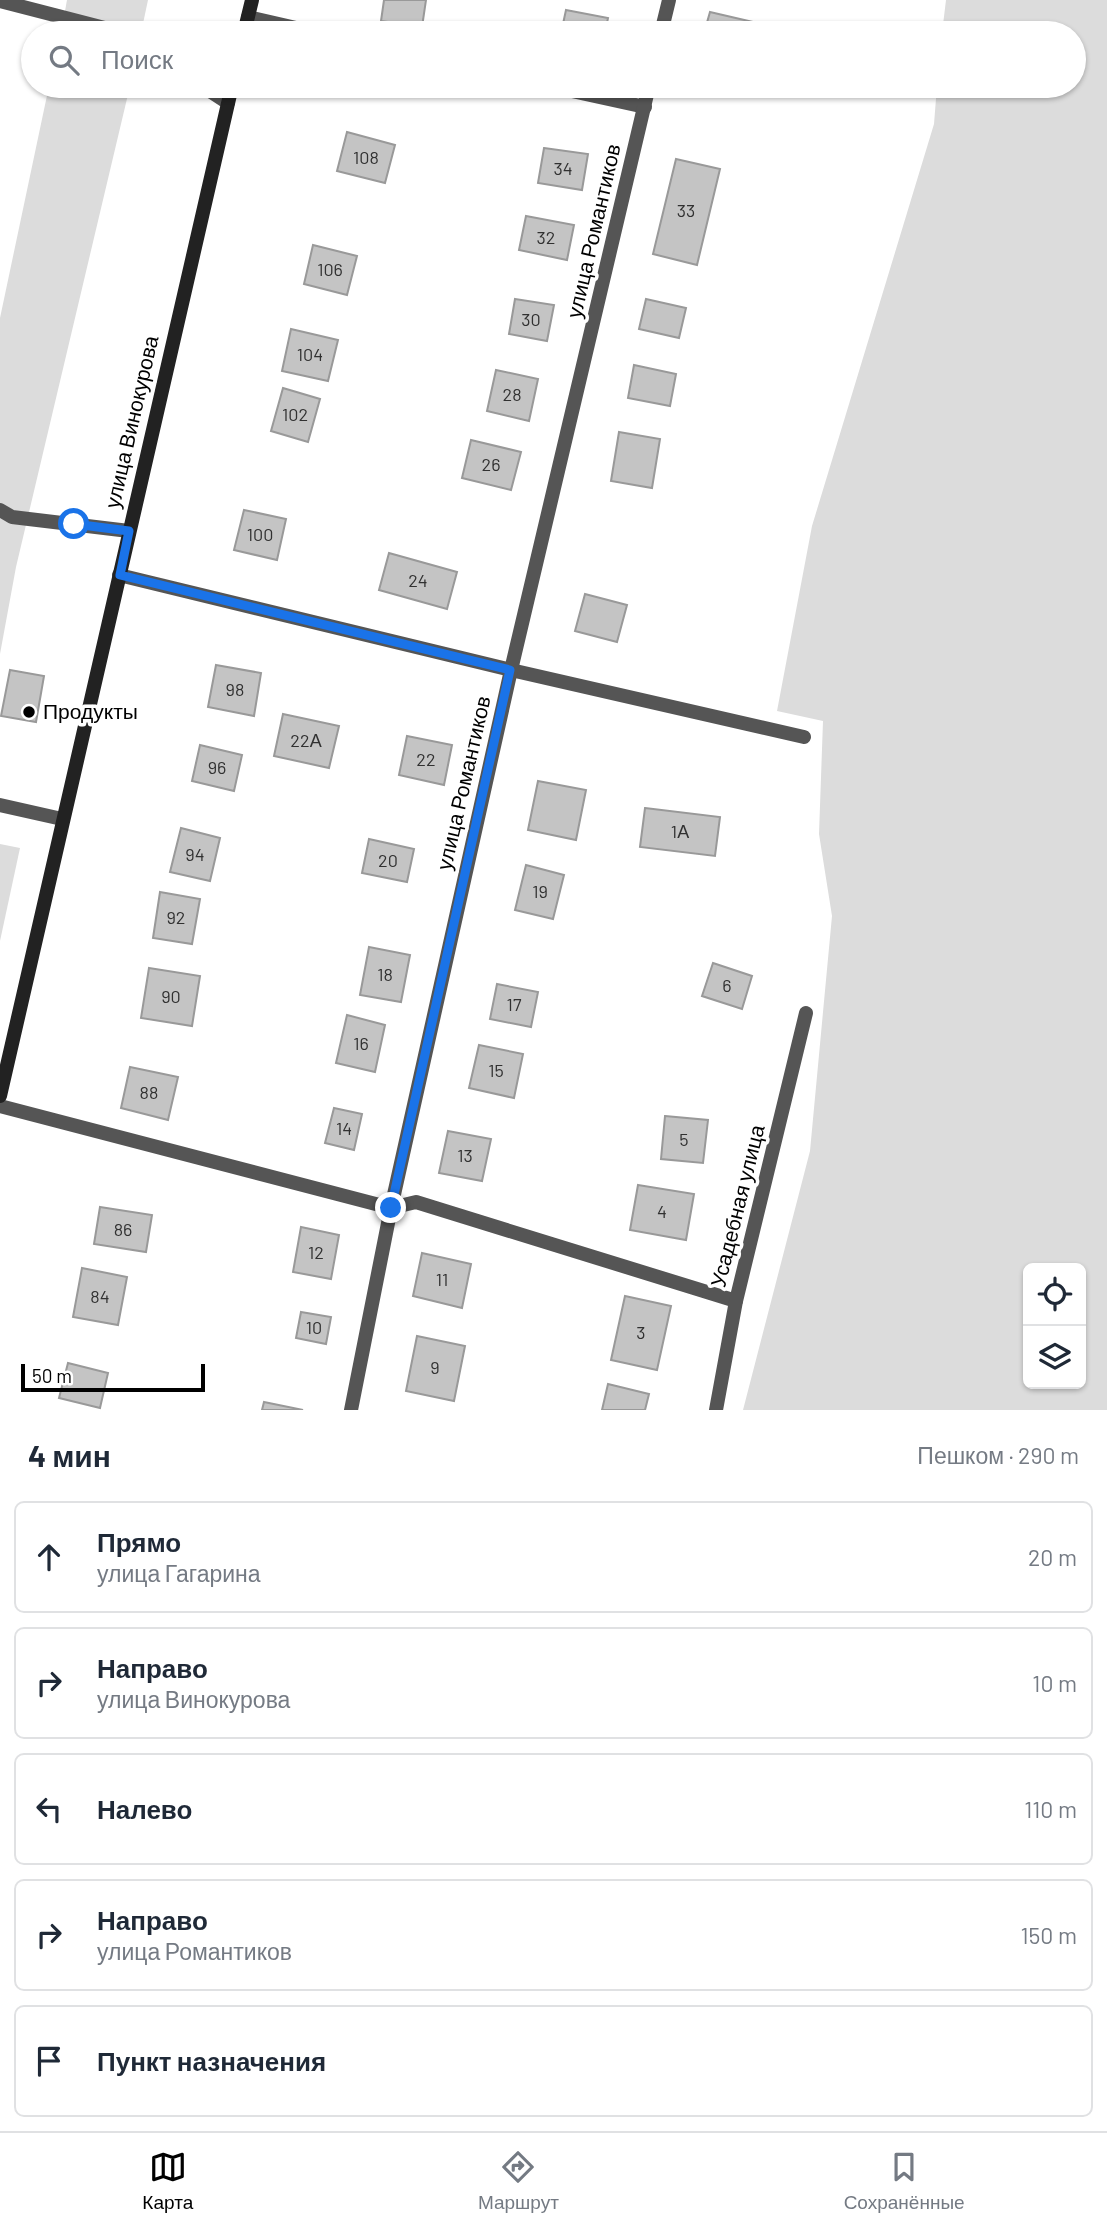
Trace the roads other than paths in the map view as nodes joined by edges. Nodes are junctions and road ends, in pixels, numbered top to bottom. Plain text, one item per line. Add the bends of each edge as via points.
1 (252, 0) edge
2 (669, 0) edge
3 (0, 1) edge
4 (248, 17) junction
5 (78, 21) edge
6 (247, 21) edge
7 (266, 21) edge
8 (664, 21) edge
9 (220, 98) edge
10 (229, 98) edge
11 (604, 98) edge
12 (647, 98) edge
13 (228, 103) junction
14 (645, 107) junction
15 (0, 510) edge
16 (129, 531) junction
17 (120, 575) junction
18 (510, 670) junction
19 (804, 737) dead end
20 (0, 805) edge
21 (62, 819) junction
22 (806, 1013) dead end
23 (0, 1096) edge
24 (0, 1106) edge
25 (391, 1208) junction
26 (736, 1301) junction
27 (351, 1410) edge
28 (716, 1410) edge

1 - 4 main road
2 - 8 street
3 - 5 street
4 - 6 main road
4 - 7 street
9 - 13 street
10 - 13 main road, улица Винокурова
11 - 14 street
12 - 14 street, улица Романтиков
13 - 16 main road, улица Винокурова
14 - 18 street, улица Романтиков
15 - 16 street via 12,517
16 - 17 main road, улица Винокурова
17 - 18 street
17 - 21 main road, улица Винокурова
18 - 19 street
18 - 25 street, улица Романтиков
20 - 21 street
21 - 23 main road, улица Винокурова
22 - 26 street, Усадебная улица
24 - 25 street
25 - 26 street via 416,1202
25 - 27 street, улица Романтиков
26 - 28 street, Усадебная улица

